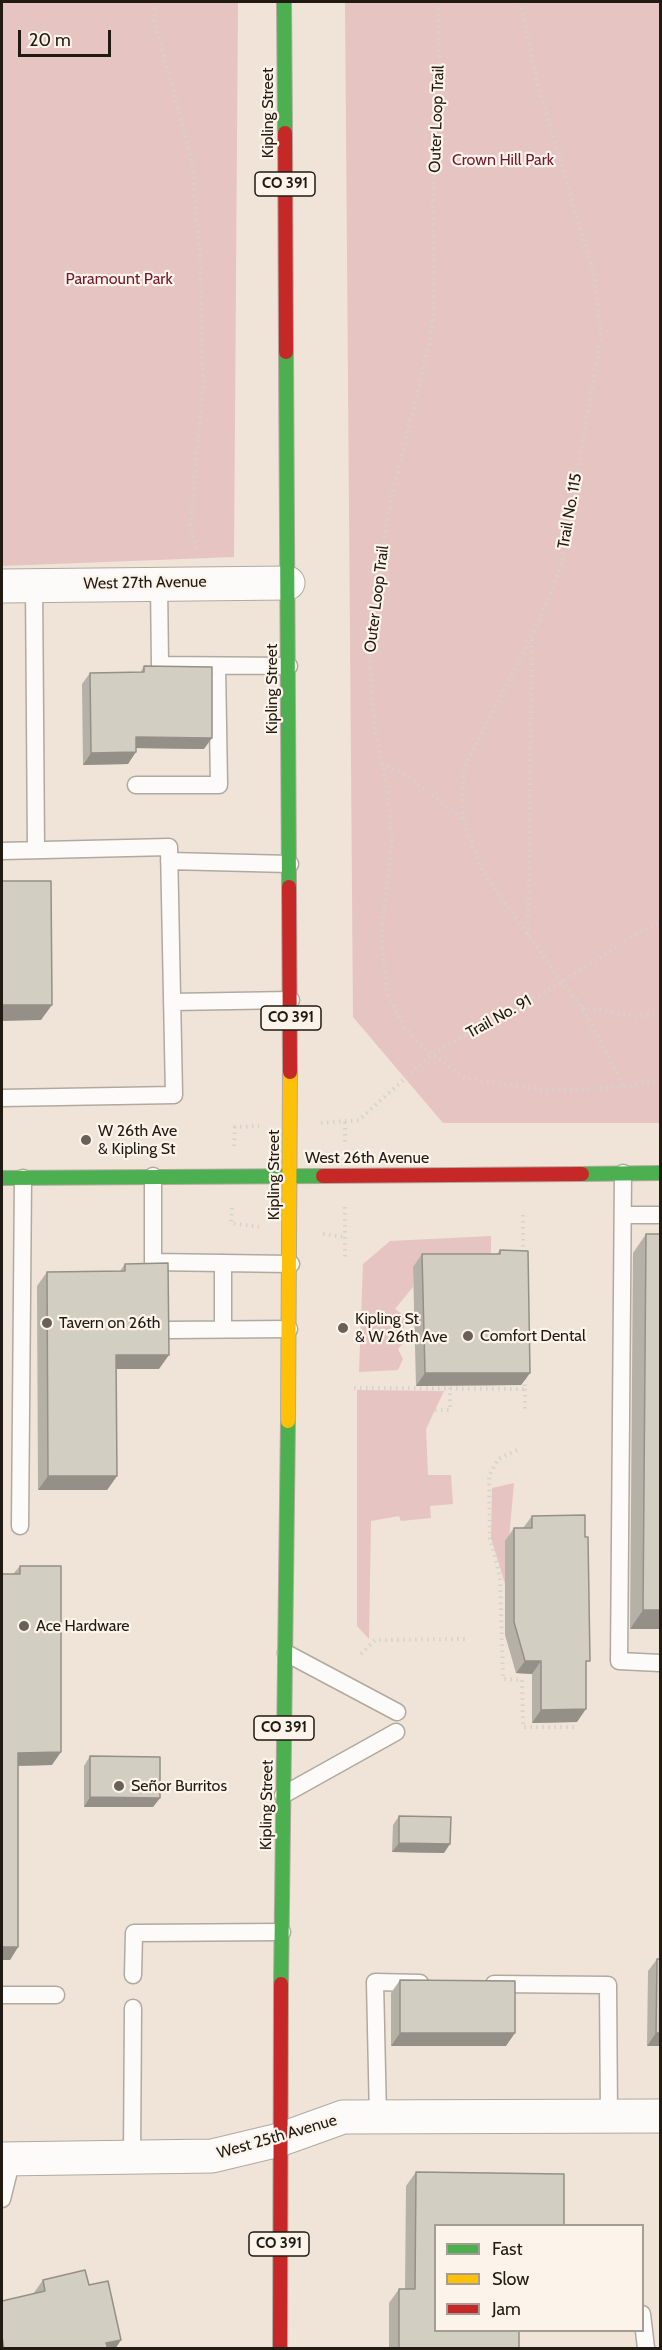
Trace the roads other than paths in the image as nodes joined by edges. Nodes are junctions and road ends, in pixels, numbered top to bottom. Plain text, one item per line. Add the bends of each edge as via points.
1 (284, 2) edge
2 (159, 583) junction
3 (288, 583) junction
4 (34, 585) junction
5 (2, 586) edge
6 (217, 666) junction
7 (289, 666) junction
8 (136, 785) dead end
9 (36, 850) junction
10 (2, 851) edge
11 (169, 861) junction
12 (290, 864) junction
13 (291, 1000) junction
14 (172, 1002) junction
15 (2, 1098) edge
16 (623, 1173) junction
17 (660, 1173) edge
18 (291, 1175) junction
19 (153, 1176) junction
20 (2, 1178) edge
21 (23, 1178) junction
22 (623, 1215) junction
23 (660, 1215) edge
24 (223, 1263) junction
25 (291, 1264) junction
26 (223, 1329) junction
27 (289, 1329) junction
28 (168, 1330) edge
29 (20, 1526) dead end
30 (286, 1653) junction
31 (660, 1663) edge
32 (397, 1712) dead end
33 (396, 1732) dead end
34 (283, 1795) junction
35 (282, 1932) junction
36 (133, 1975) dead end
37 (434, 1983) edge
38 (480, 1984) edge
39 (2, 1995) edge
40 (56, 1995) dead end
41 (133, 2008) dead end
42 (609, 2116) junction
43 (660, 2116) edge
44 (378, 2118) junction
45 (279, 2139) junction
46 (132, 2157) junction
47 (7, 2159) edge
48 (2, 2199) edge
49 (644, 2332) edge
50 (280, 2349) edge
51 (646, 2349) edge

1 - 3 main road, Kipling Street / CO 391
2 - 3 street, West 27th Avenue
2 - 4 street, West 27th Avenue
2 - 6 lane via 160,665
3 - 7 main road, Kipling Street / CO 391
4 - 5 street, West 27th Avenue
4 - 9 lane
6 - 7 lane
6 - 8 lane via 219,785
7 - 12 main road, Kipling Street / CO 391
9 - 10 lane
9 - 11 lane via 169,847
11 - 12 lane
11 - 14 lane
12 - 13 main road, Kipling Street / CO 391
13 - 14 lane
13 - 18 main road, Kipling Street / CO 391
14 - 15 lane via 174,1095
16 - 17 main road, West 26th Avenue
16 - 18 main road, West 26th Avenue
16 - 22 lane
18 - 19 main road, West 26th Avenue
18 - 25 main road, Kipling Street / CO 391
19 - 21 main road, West 26th Avenue
19 - 24 lane via 153,1262
20 - 21 main road, West 26th Avenue
21 - 29 lane
22 - 23 lane
22 - 31 lane via 619,1661
24 - 25 lane
24 - 26 lane
25 - 27 main road, Kipling Street / CO 391
26 - 27 lane
26 - 28 lane
27 - 30 main road, Kipling Street / CO 391
30 - 32 lane
30 - 34 main road, Kipling Street / CO 391
33 - 34 lane
34 - 35 main road, Kipling Street / CO 391
35 - 36 lane via 134,1933
35 - 45 main road, Kipling Street / CO 391
37 - 44 lane via 375,1982
38 - 42 lane via 608,1985
39 - 40 lane
41 - 46 lane
42 - 43 street, West 25th Avenue
42 - 44 street, West 25th Avenue
44 - 45 street, West 25th Avenue via 343,2117
45 - 46 street, West 25th Avenue via 212,2156
45 - 50 main road, Kipling Street / CO 391
46 - 47 street, West 25th Avenue
47 - 48 lane
49 - 51 lane

